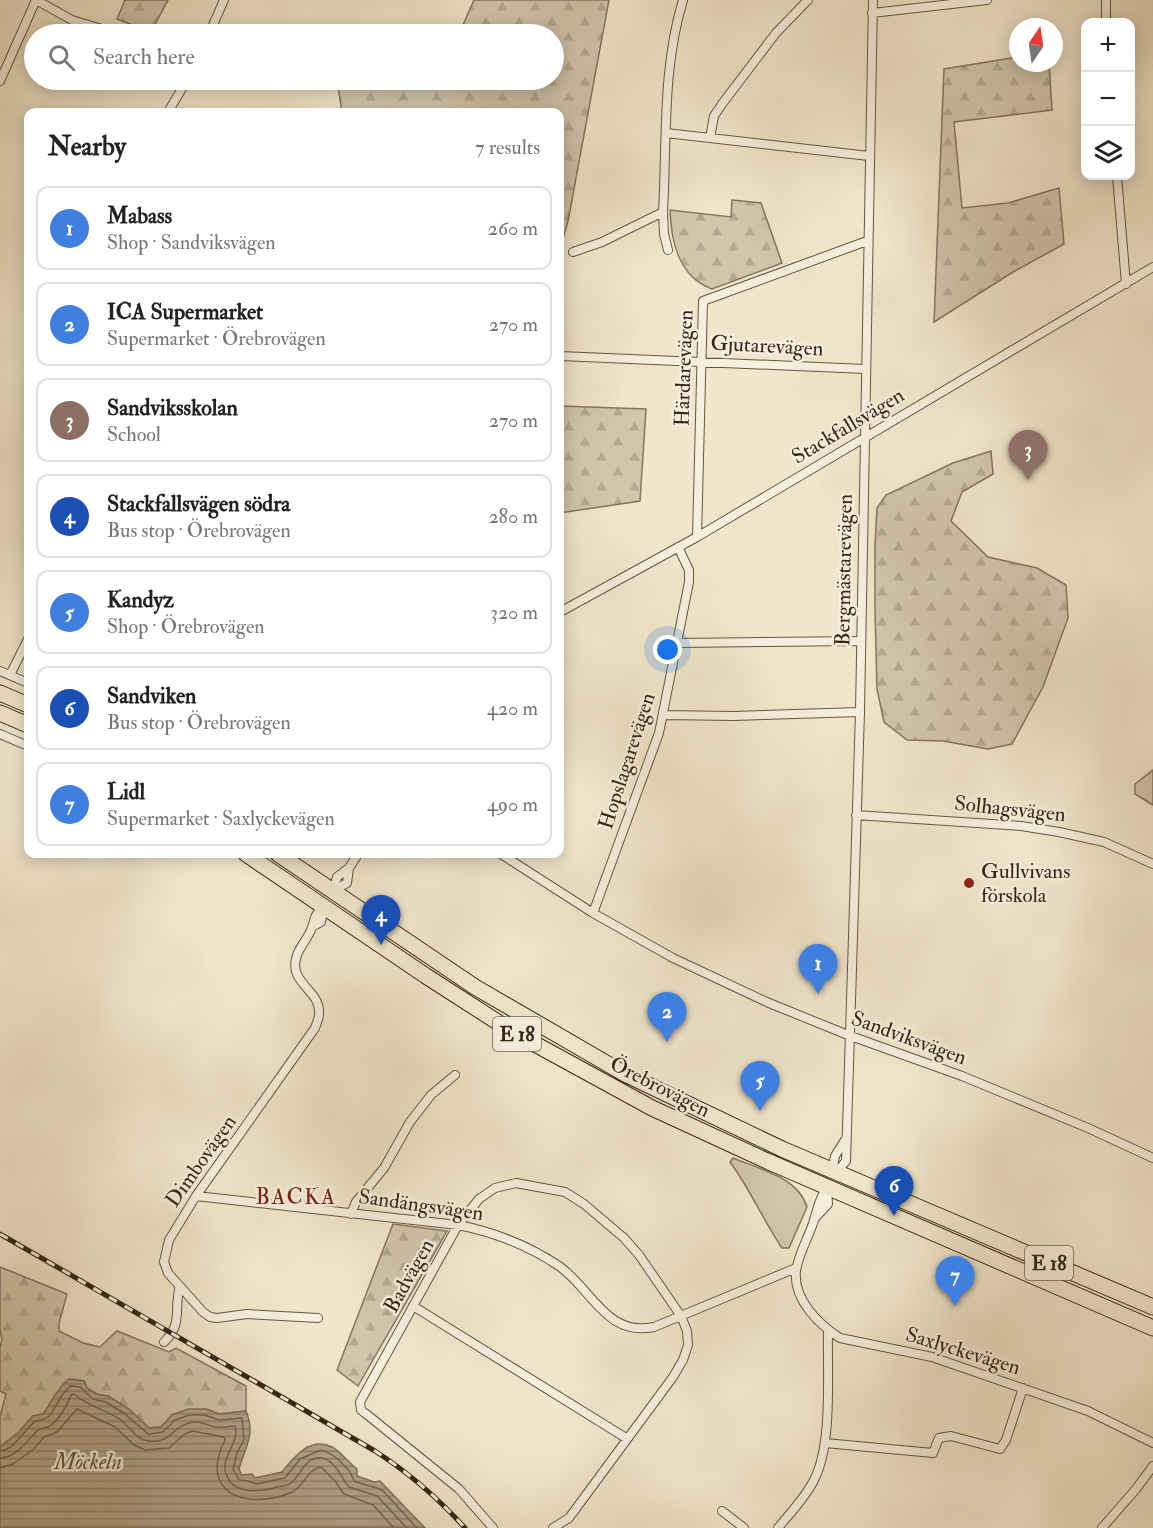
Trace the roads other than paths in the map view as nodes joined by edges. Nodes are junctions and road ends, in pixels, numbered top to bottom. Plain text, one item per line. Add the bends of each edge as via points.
1 (36, 0) edge
2 (224, 0) edge
3 (683, 0) edge
4 (808, 0) edge
5 (873, 0) edge
6 (987, 0) edge
7 (1106, 0) edge
8 (872, 13) junction
9 (1106, 18) edge
10 (25, 24) edge
11 (85, 24) edge
12 (213, 24) edge
13 (24, 27) edge
14 (0, 81) edge
15 (181, 90) edge
16 (170, 108) edge
17 (666, 133) junction
18 (710, 138) junction
19 (869, 156) junction
20 (1117, 180) edge
21 (663, 212) junction
22 (867, 241) junction
23 (668, 250) dead end
24 (573, 252) dead end
25 (1153, 267) edge
26 (1126, 284) junction
27 (564, 356) edge
28 (701, 361) junction
29 (865, 369) junction
30 (864, 437) junction
31 (697, 537) junction
32 (678, 547) junction
33 (564, 610) edge
34 (861, 641) junction
35 (678, 643) junction
36 (24, 647) edge
37 (0, 671) edge
38 (10, 675) junction
39 (24, 681) edge
40 (0, 693) edge
41 (24, 703) edge
42 (860, 712) junction
43 (0, 713) edge
44 (664, 715) junction
45 (24, 722) edge
46 (0, 734) edge
47 (24, 744) edge
48 (856, 815) junction
49 (252, 858) edge
50 (284, 858) edge
51 (355, 858) edge
52 (508, 858) edge
53 (519, 858) edge
54 (518, 864) junction
55 (1153, 864) edge
56 (333, 891) junction
57 (324, 907) junction
58 (593, 913) junction
59 (848, 1035) junction
60 (455, 1075) dead end
61 (1153, 1158) edge
62 (832, 1171) junction
63 (827, 1187) junction
64 (196, 1196) junction
65 (351, 1214) junction
66 (458, 1225) junction
67 (796, 1268) junction
68 (180, 1286) junction
69 (413, 1306) junction
70 (1153, 1307) edge
71 (681, 1316) junction
72 (318, 1318) dead end
73 (1153, 1328) edge
74 (828, 1330) junction
75 (165, 1342) dead end
76 (1023, 1388) junction
77 (626, 1438) junction
78 (825, 1443) junction
79 (1153, 1443) edge
80 (1153, 1466) edge
81 (722, 1511) dead end
82 (493, 1528) edge
83 (553, 1528) edge
84 (744, 1528) edge
85 (778, 1528) edge
86 (1102, 1528) edge

1 - 10 street
1 - 11 street
2 - 12 street
3 - 17 street via 670,55
4 - 18 street via 776,33 722,104 714,116
5 - 8 street, Bergmästarevägen
6 - 8 street
7 - 9 street
8 - 19 street, Bergmästarevägen
13 - 14 street
15 - 16 street
17 - 18 street
17 - 21 street
18 - 19 street
19 - 22 street, Bergmästarevägen
20 - 26 street
21 - 23 street
21 - 24 street
22 - 28 street, Härdarevägen via 703,301
22 - 29 street, Bergmästarevägen
25 - 26 street, Stackfallsvägen
26 - 30 street, Stackfallsvägen
27 - 28 street, Gjutarevägen
28 - 29 street, Gjutarevägen
28 - 31 street, Härdarevägen
29 - 30 street, Bergmästarevägen
30 - 31 street, Stackfallsvägen
30 - 34 street, Bergmästarevägen
31 - 32 street, Stackfallsvägen
32 - 33 street, Stackfallsvägen
32 - 35 street, Hopslagarevägen via 689,570 689,582
34 - 35 street
34 - 42 street, Bergmästarevägen
35 - 44 street, Hopslagarevägen
36 - 38 street
37 - 38 street
38 - 39 street
40 - 41 highway
42 - 44 street
42 - 48 street, Bergmästarevägen
43 - 45 highway
44 - 58 street, Hopslagarevägen
46 - 47 street
48 - 55 street, Solhagsvägen via 1059,832 1104,842
48 - 59 street, Bergmästarevägen
49 - 57 highway, Örebrovägen / E 18
50 - 56 highway, Örebrovägen / E 18
51 - 56 street via 347,883
52 - 54 street, Sandviksvägen
53 - 54 street
54 - 58 street, Sandviksvägen
56 - 57 highway
56 - 62 highway, Örebrovägen / E 18 via 475,987 624,1074
57 - 63 highway, Örebrovägen / E 18 via 513,1032 573,1066 686,1125
57 - 64 street, Dimbovägen via 313,918 295,969 299,980 316,999 320,1013 315,1028
58 - 59 street, Sandviksvägen via 673,958
59 - 61 street, Sandviksvägen via 962,1076
59 - 62 street, Bergmästarevägen via 846,1161
60 - 65 street via 431,1095 410,1122
62 - 63 highway
62 - 70 highway, Örebrovägen / E 18
63 - 67 street via 828,1204 815,1218
63 - 73 highway, Örebrovägen / E 18
64 - 65 street, Sandängsvägen
64 - 68 street, Dimbovägen via 165,1252 168,1273
65 - 66 street, Sandängsvägen
66 - 69 street, Badvägen
66 - 71 street, Sandängsvägen via 503,1237 558,1266 621,1325 642,1329
66 - 71 street, Badvägen via 479,1199 495,1188 516,1184 565,1192 606,1221 639,1256
67 - 71 street, Sandängsvägen
67 - 74 street, Saxlyckevägen via 801,1299
68 - 72 street, Dimbovägen via 210,1317 247,1314
68 - 75 street via 179,1318
69 - 77 street
69 - 82 street, Badvägen via 360,1402 361,1410 459,1489
71 - 77 street via 688,1345 683,1360
74 - 76 street, Saxlyckevägen via 840,1338 932,1357
74 - 78 street
76 - 78 street via 1000,1449 951,1436 939,1438 933,1453
76 - 79 street, Saxlyckevägen via 1088,1411
77 - 83 street via 569,1518
78 - 85 street via 814,1481
80 - 86 street
81 - 84 street

